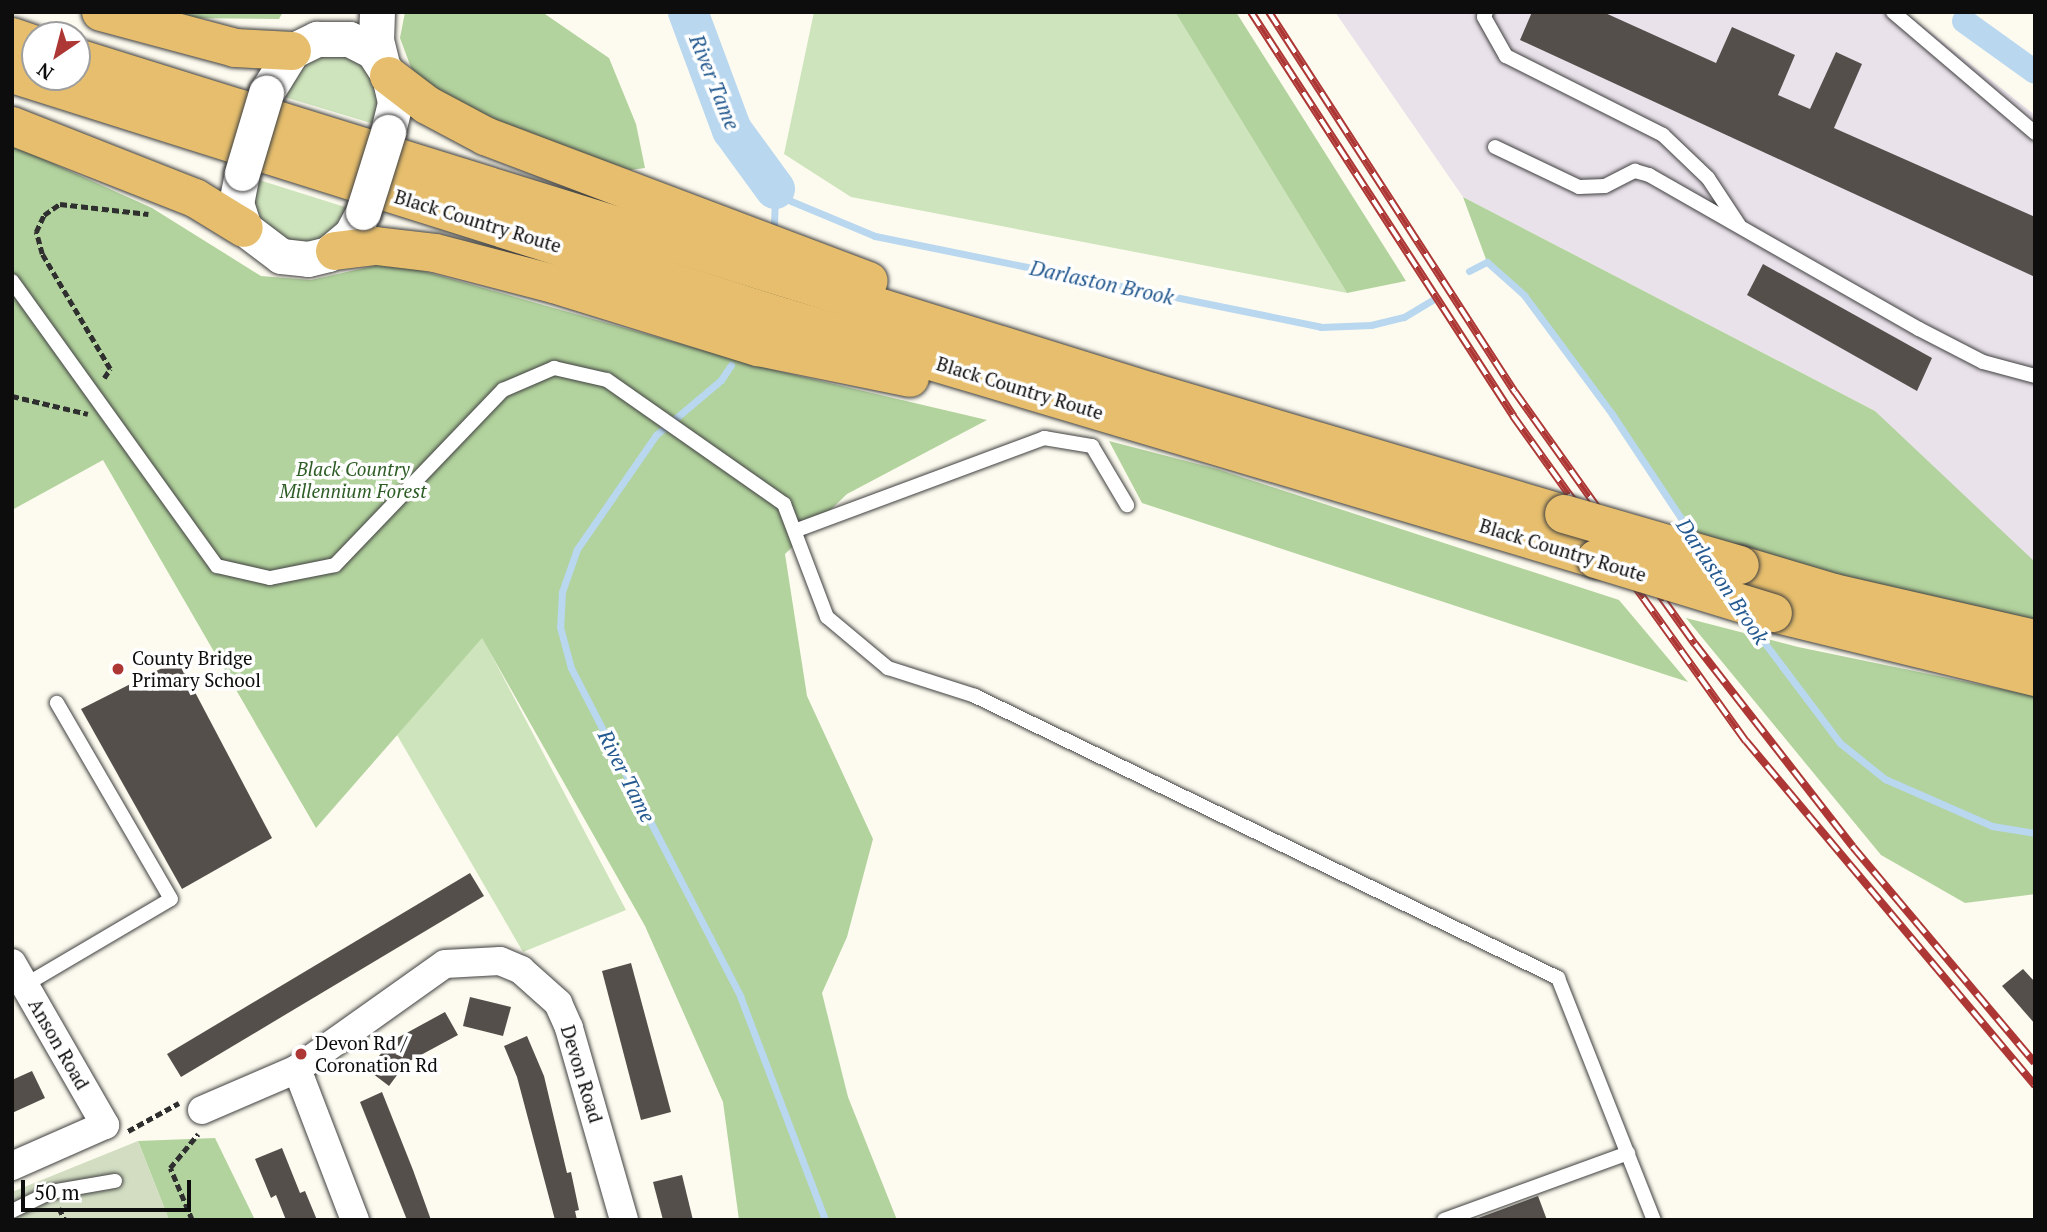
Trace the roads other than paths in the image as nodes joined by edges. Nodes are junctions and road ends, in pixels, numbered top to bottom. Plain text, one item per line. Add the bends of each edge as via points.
1 (101, 12) edge
2 (333, 12) edge
3 (377, 12) edge
4 (1486, 12) edge
5 (1893, 12) edge
6 (297, 48) junction
7 (91, 62) edge
8 (385, 68) junction
9 (12, 74) edge
10 (12, 126) edge
11 (2035, 134) edge
12 (1495, 147) dead end
13 (1740, 226) junction
14 (244, 228) junction
15 (335, 251) junction
16 (12, 281) edge
17 (1065, 365) junction
18 (2035, 376) edge
19 (1149, 426) junction
20 (1127, 505) dead end
21 (797, 530) junction
22 (2035, 639) edge
23 (2035, 677) edge
24 (57, 703) dead end
25 (19, 974) edge
26 (297, 1069) junction
27 (196, 1113) road end
28 (1628, 1153) junction
29 (12, 1166) edge
30 (115, 1181) dead end
31 (12, 1211) edge
32 (355, 1220) edge
33 (624, 1220) edge
34 (1444, 1220) edge
35 (1654, 1220) edge

1 - 6 highway via 235,48
2 - 6 street
3 - 8 street via 376,40
4 - 13 lane via 1484,17 1506,56 1664,135 1708,178
5 - 11 lane
6 - 8 street via 332,37 349,39 362,43
6 - 14 street, bridge via 267,93 242,173 236,204
7 - 17 highway, Black Country Route
8 - 15 street, bridge via 394,103 388,132 363,212 351,235
8 - 17 highway via 426,105 485,136 834,266
9 - 19 highway, Black Country Route via 786,318
10 - 14 highway via 195,198
12 - 13 lane via 1579,187 1605,186 1634,171 1649,175
13 - 18 lane via 1983,362
14 - 15 street via 267,249 294,259
15 - 19 highway via 376,246 435,253 554,284 758,348
16 - 21 lane via 217,566 270,578 335,565 503,390 554,368 607,380 641,402 784,504
17 - 22 highway, Black Country Route, bridge via 1834,593
19 - 23 highway, Black Country Route, bridge via 1850,635
20 - 21 lane via 1092,446 1044,438
21 - 28 lane via 827,617 888,668 975,696 1558,978
24 - 25 lane via 171,899
25 - 29 street, Anson Road via 115,1129
26 - 27 street, Devon Road
26 - 32 street
26 - 33 street, Devon Road via 444,964 500,961 521,970 558,1003 569,1028
28 - 34 lane
28 - 35 lane
30 - 31 lane via 51,1192

